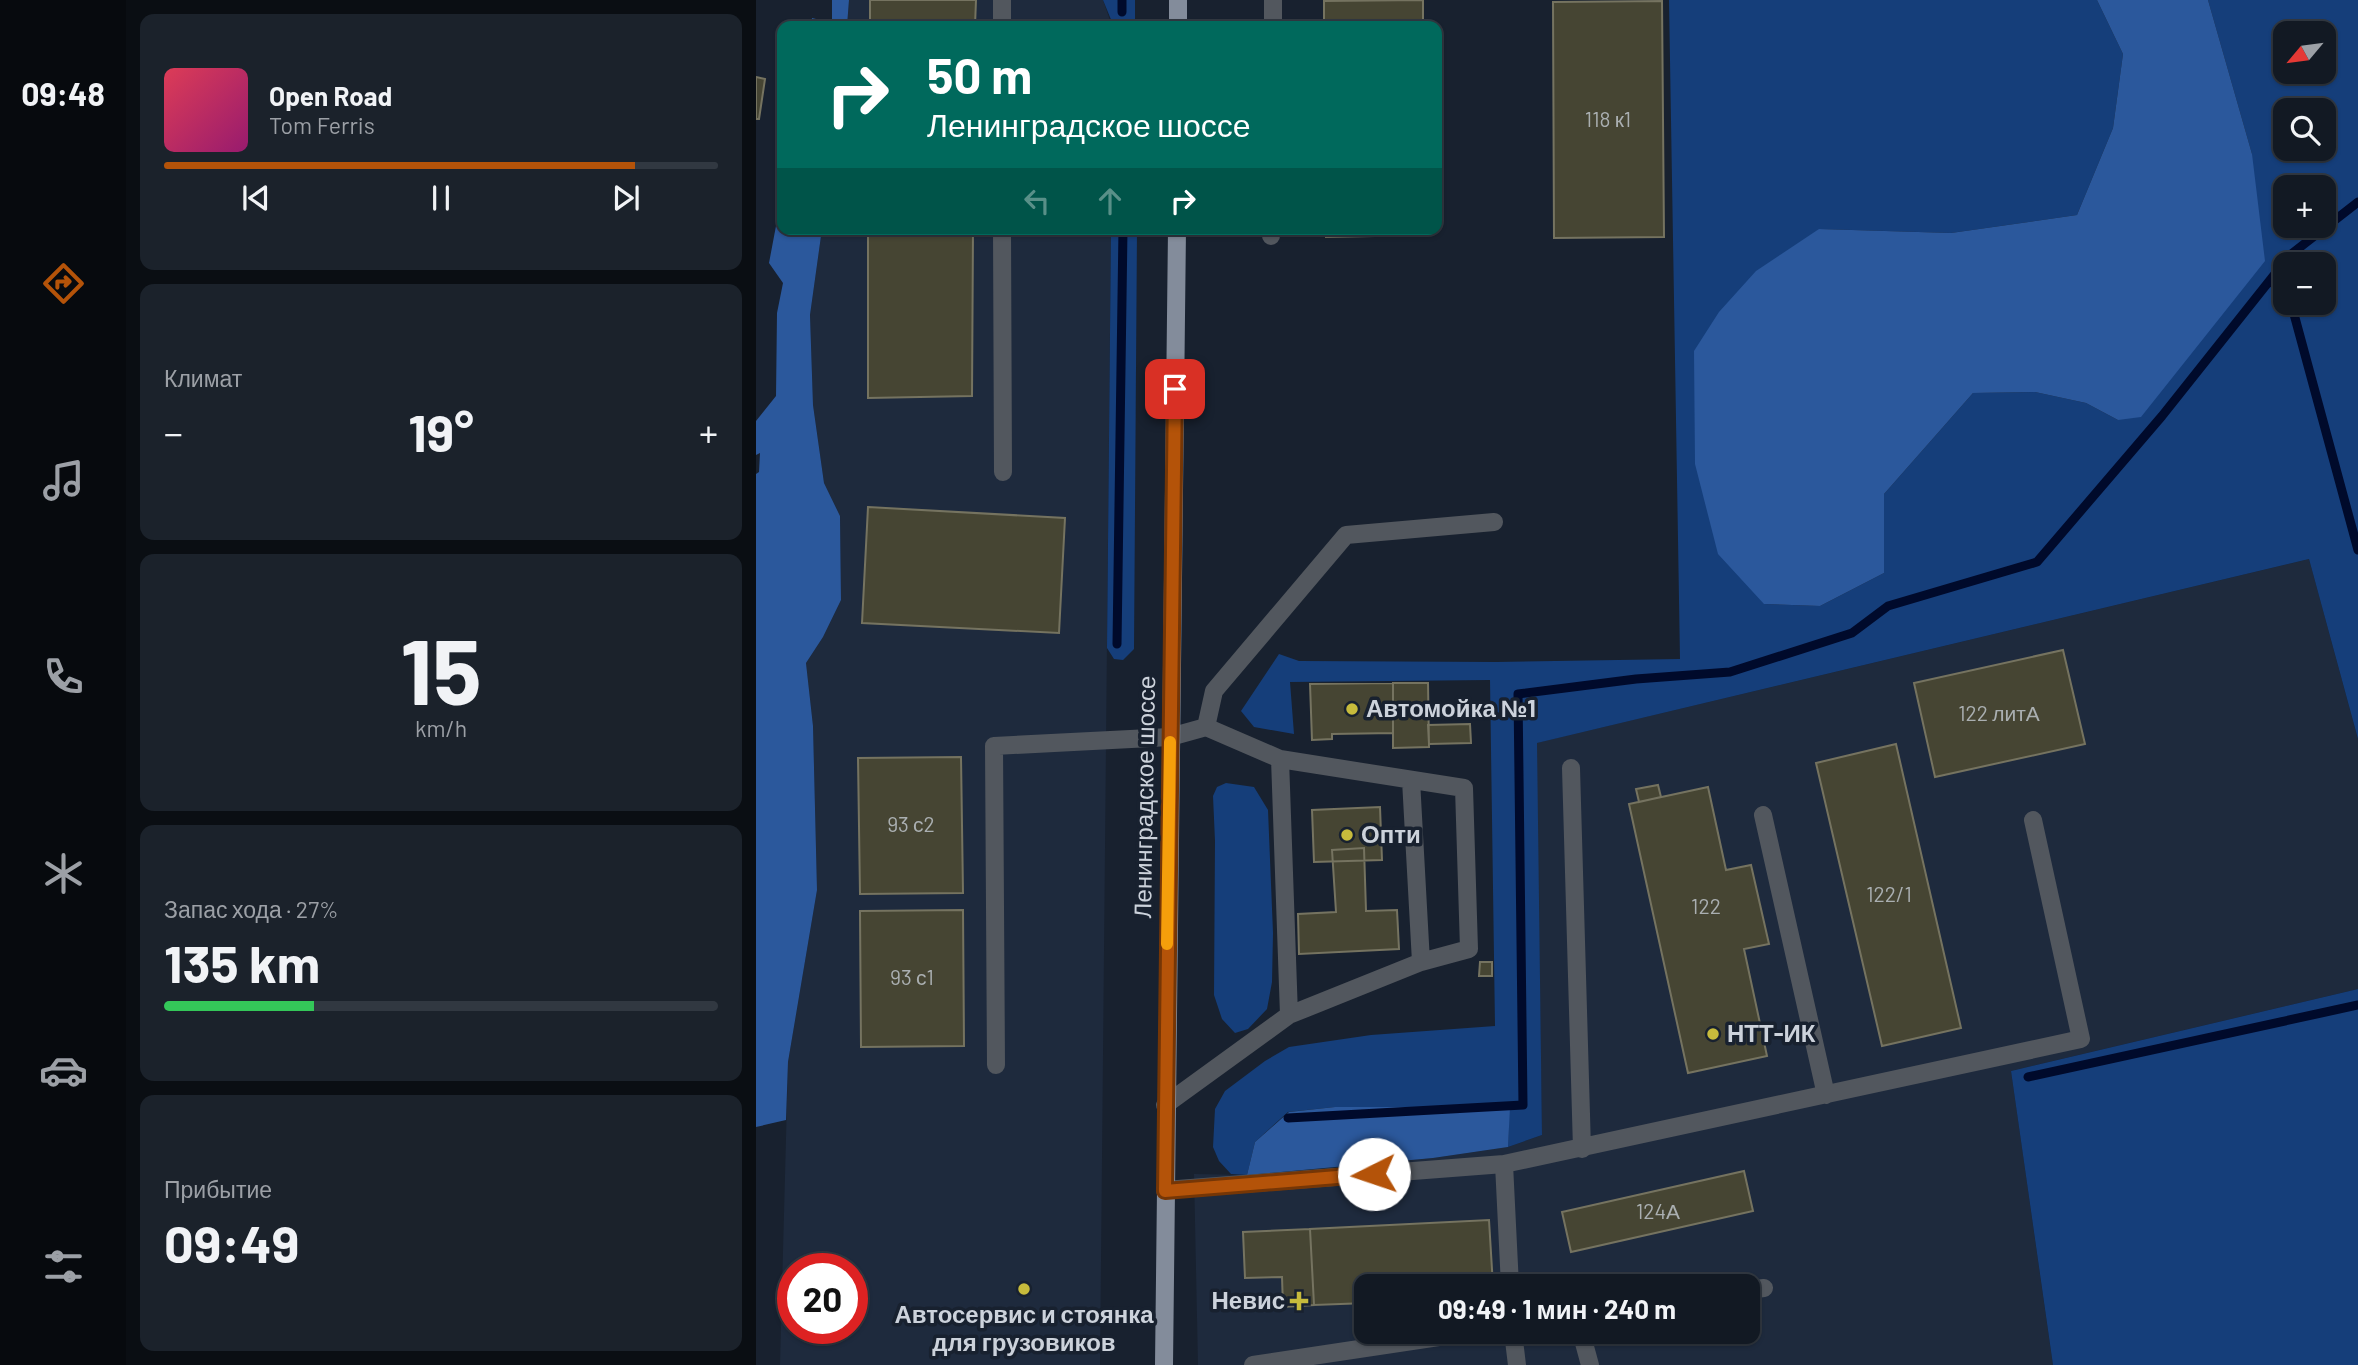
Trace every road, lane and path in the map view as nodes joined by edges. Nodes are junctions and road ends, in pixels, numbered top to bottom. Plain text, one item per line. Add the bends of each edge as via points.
1 (1002, 0) edge
2 (1178, 0) edge
3 (1273, 0) edge
4 (1002, 21) edge
5 (1178, 21) edge
6 (1273, 21) edge
7 (1002, 235) edge
8 (1177, 235) edge
9 (1003, 472) dead end
10 (1494, 522) dead end
11 (1206, 727) junction
12 (1170, 737) junction
13 (1280, 759) junction
14 (1572, 768) dead end
15 (1411, 780) junction
16 (1763, 816) dead end
17 (2033, 820) dead end
18 (1421, 961) junction
19 (1289, 1015) junction
20 (996, 1065) dead end
21 (1826, 1095) junction
22 (1166, 1105) junction
23 (1582, 1149) junction
24 (1504, 1164) junction
25 (1165, 1191) junction
26 (1509, 1274) edge
27 (1392, 1344) edge
28 (1514, 1344) edge
29 (1584, 1344) edge
30 (1164, 1365) edge
31 (1253, 1365) edge
32 (1517, 1365) edge
33 (1590, 1365) edge

1 - 4 lane
2 - 5 main road
3 - 6 lane
7 - 9 lane
8 - 12 main road, Ленинградское шоссе
10 - 11 lane via 1346,535 1214,691
11 - 12 lane
11 - 13 lane
12 - 20 lane via 994,746
12 - 22 main road, Ленинградское шоссе
13 - 15 lane
13 - 19 lane
14 - 23 lane
15 - 18 lane
15 - 18 lane via 1464,788 1469,949
16 - 21 lane
17 - 21 lane via 2081,1040
18 - 19 lane
19 - 22 lane
21 - 23 lane
22 - 25 main road, Ленинградское шоссе
23 - 24 lane
24 - 25 lane
24 - 26 lane
25 - 30 main road, Ленинградское шоссе
27 - 31 lane
28 - 32 lane
29 - 33 lane

